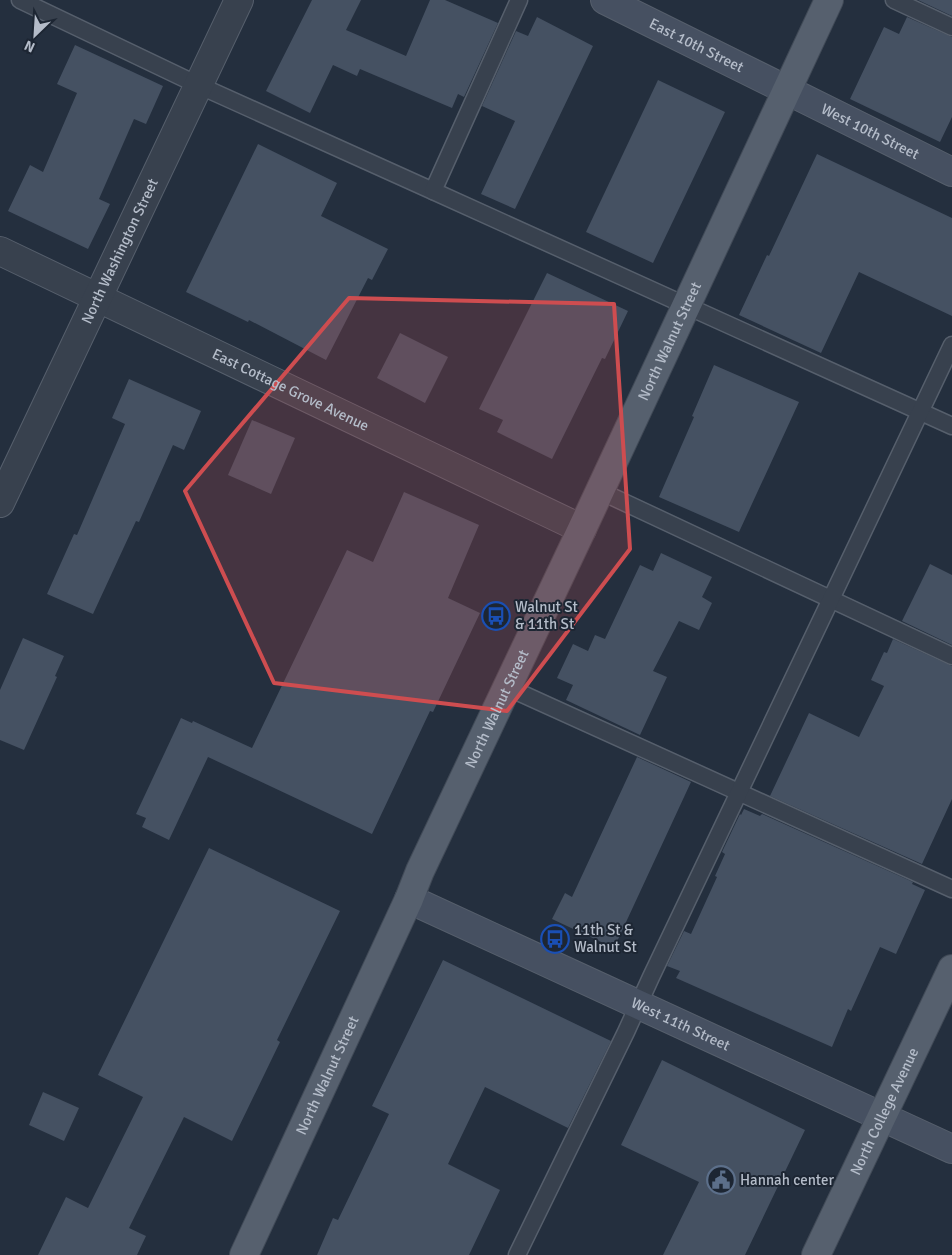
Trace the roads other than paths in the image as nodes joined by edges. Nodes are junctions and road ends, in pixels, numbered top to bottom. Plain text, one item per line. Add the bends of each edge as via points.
1 (20, 0) edge
2 (239, 0) edge
3 (519, 0) edge
4 (605, 0) edge
5 (829, 0) edge
6 (894, 0) edge
7 (952, 27) edge
8 (198, 86) junction
9 (788, 91) junction
10 (952, 172) edge
11 (433, 191) junction
12 (0, 251) edge
13 (98, 297) junction
14 (687, 305) junction
15 (952, 345) edge
16 (920, 412) junction
17 (952, 426) edge
18 (600, 491) junction
19 (0, 503) edge
20 (582, 529) junction
21 (831, 599) junction
22 (952, 656) edge
23 (508, 687) junction
24 (739, 792) junction
25 (952, 890) edge
26 (409, 899) junction
27 (952, 969) edge
28 (638, 1005) junction
29 (881, 1117) junction
30 (952, 1149) edge
31 (244, 1255) edge
32 (517, 1255) edge
33 (816, 1255) edge

1 - 8 lane
2 - 8 street, North Washington Street
3 - 11 lane
4 - 9 street, East 10th Street
5 - 9 main road, North Walnut Street
6 - 7 lane
8 - 11 lane
8 - 13 street, North Washington Street
9 - 10 street, West 10th Street
9 - 14 main road, North Walnut Street
11 - 14 lane
12 - 13 street, East Cottage Grove Avenue
13 - 19 street, North Washington Street
13 - 20 street, East Cottage Grove Avenue
14 - 16 lane
14 - 18 main road, North Walnut Street
15 - 16 lane
16 - 17 lane
16 - 21 lane
18 - 20 main road, North Walnut Street
18 - 21 lane
20 - 23 main road, North Walnut Street
21 - 22 lane
21 - 24 lane
23 - 24 lane
23 - 26 main road, North Walnut Street
24 - 25 lane
24 - 28 lane
26 - 28 street, West 11th Street
26 - 31 main road, North Walnut Street
27 - 29 main road, North College Avenue
28 - 29 street, West 11th Street
28 - 32 lane
29 - 30 street, West 11th Street
29 - 33 main road, North College Avenue

